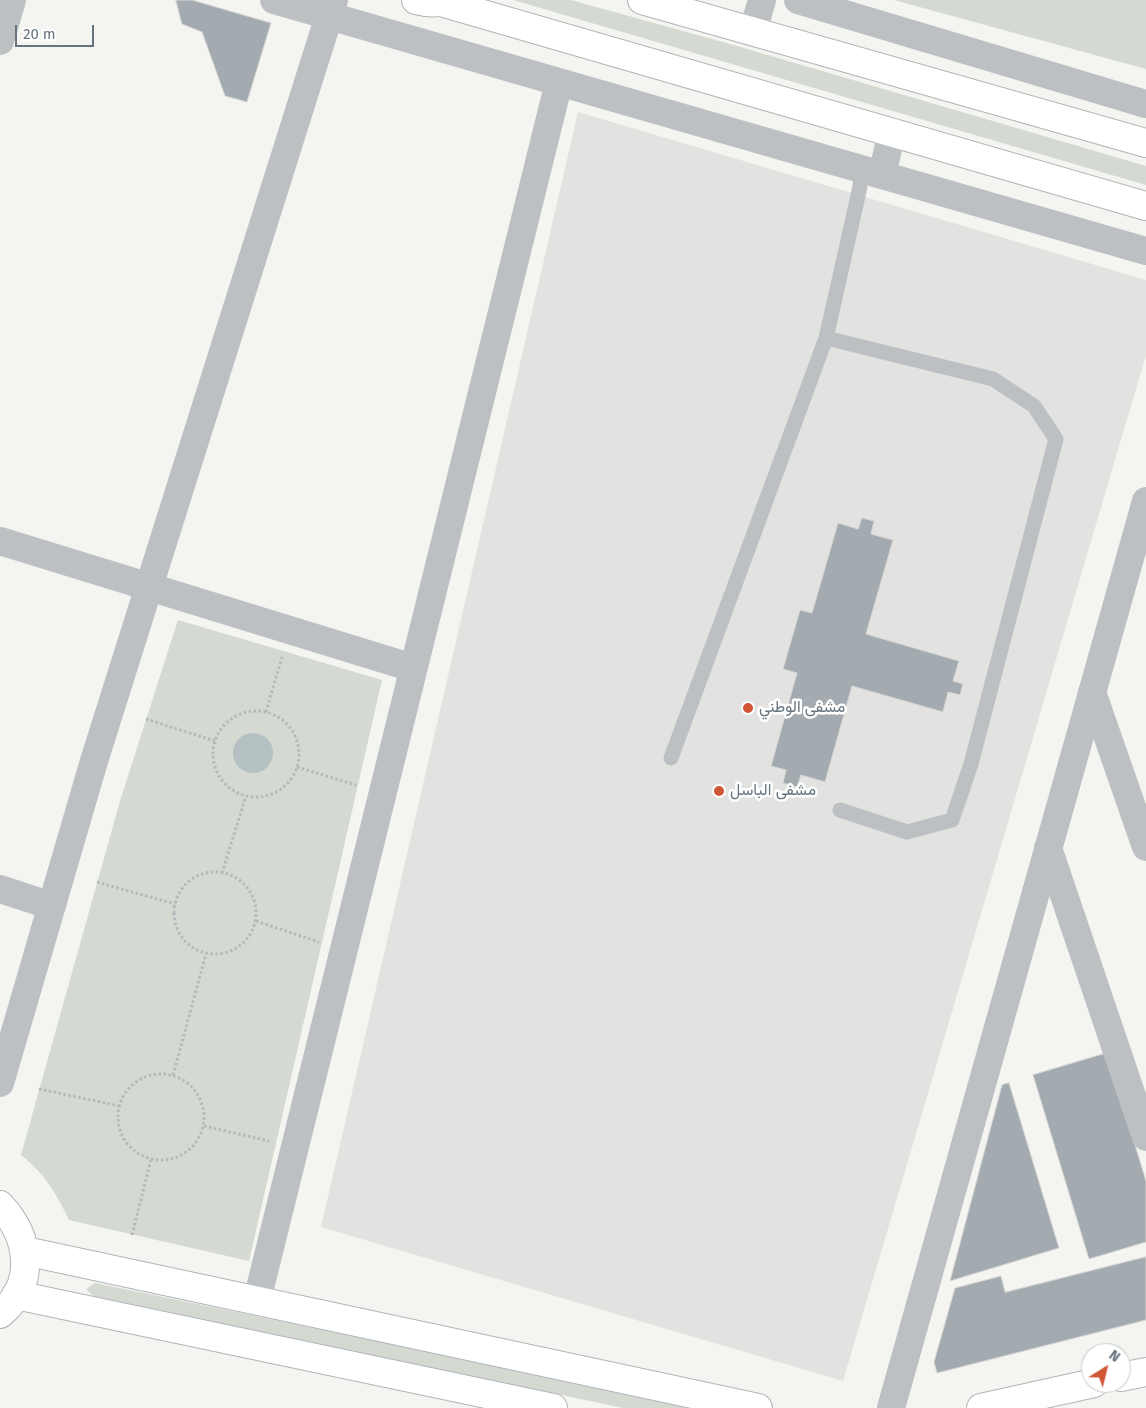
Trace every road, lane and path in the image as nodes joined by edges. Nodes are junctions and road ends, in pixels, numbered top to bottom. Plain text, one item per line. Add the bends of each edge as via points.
1 (12, 0) edge
2 (274, 0) edge
3 (642, 0) edge
4 (762, 0) edge
5 (798, 0) edge
6 (435, 1) edge
7 (332, 8) edge
8 (753, 31) junction
9 (0, 41) edge
10 (559, 82) junction
11 (1146, 104) edge
12 (892, 132) junction
13 (1146, 144) edge
14 (872, 172) junction
15 (1146, 206) edge
16 (1146, 251) edge
17 (826, 338) junction
18 (1146, 501) edge
19 (0, 541) edge
20 (149, 586) junction
21 (284, 651) dead end
22 (413, 668) junction
23 (1092, 692) junction
24 (266, 712) junction
25 (146, 719) dead end
26 (215, 740) junction
27 (672, 758) dead end
28 (297, 767) junction
29 (358, 786) dead end
30 (246, 796) junction
31 (840, 810) dead end
32 (1146, 847) edge
33 (1048, 848) junction
34 (222, 873) junction
35 (97, 882) dead end
36 (0, 889) edge
37 (175, 904) junction
38 (52, 906) junction
39 (256, 921) junction
40 (322, 944) dead end
41 (206, 954) junction
42 (173, 1076) junction
43 (0, 1083) edge
44 (39, 1089) dead end
45 (120, 1106) junction
46 (204, 1126) junction
47 (1146, 1137) edge
48 (276, 1143) dead end
49 (151, 1159) junction
50 (0, 1205) edge
51 (132, 1234) dead end
52 (25, 1251) junction
53 (257, 1300) junction
54 (8, 1305) edge
55 (1146, 1372) edge
56 (1131, 1375) edge
57 (1081, 1386) edge
58 (553, 1408) edge
59 (758, 1408) edge
60 (890, 1408) edge
61 (981, 1408) edge

1 - 9 street
2 - 7 street
3 - 8 main road
4 - 8 street
5 - 11 street
6 - 12 main road
7 - 10 street
7 - 20 street
8 - 13 main road
10 - 14 street
10 - 22 street
12 - 14 street
12 - 15 main road
14 - 16 street
14 - 17 lane via 858,196
17 - 27 lane
17 - 31 lane via 993,379 1034,406 1056,439 971,764 952,820 907,832
18 - 23 street
19 - 20 street
20 - 22 street
20 - 38 street
21 - 24 path
22 - 53 street
23 - 32 street
23 - 33 street
24 - 26 path via 244,712 232,718 221,728
24 - 28 path via 285,721 294,732 299,746
25 - 26 path
26 - 30 path via 213,755 222,782
28 - 29 path
28 - 30 path via 286,785 274,793 261,797
30 - 34 path
33 - 47 street
33 - 60 street
34 - 37 path via 207,872 194,877 183,886
34 - 39 path via 245,885 256,908
35 - 37 path
36 - 38 street
37 - 41 path via 173,912 182,939
38 - 43 street
39 - 40 path
39 - 41 path via 243,944 232,951
41 - 42 path
42 - 45 path via 154,1074 140,1079 129,1088
42 - 46 path via 182,1078 201,1098
44 - 45 path
45 - 49 path via 120,1130 127,1142 137,1153
46 - 48 path
46 - 49 path via 199,1139 178,1157
49 - 51 path
50 - 52 main road via 12,1218
52 - 53 main road
52 - 54 main road via 24,1274
53 - 59 main road
54 - 58 main road
55 - 56 main road
57 - 61 main road

